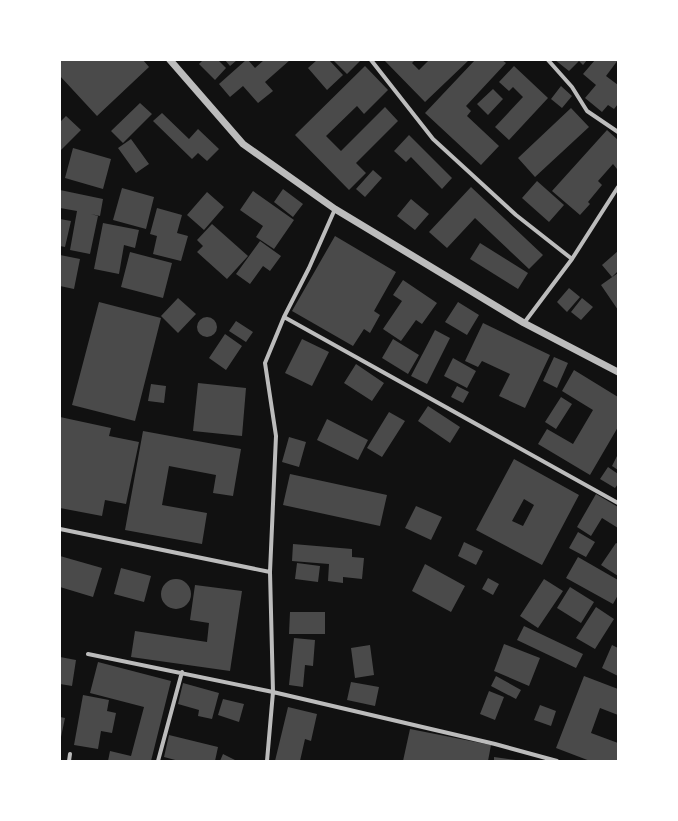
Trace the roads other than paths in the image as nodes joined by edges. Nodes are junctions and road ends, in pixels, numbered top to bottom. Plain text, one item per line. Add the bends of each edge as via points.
1 (170, 60) edge
2 (371, 60) edge
3 (548, 60) edge
4 (618, 132) edge
5 (618, 187) edge
6 (335, 209) junction
7 (572, 260) junction
8 (284, 317) junction
9 (524, 323) junction
10 (618, 372) edge
11 (618, 504) edge
12 (60, 530) edge
13 (270, 572) junction
14 (88, 654) dead end
15 (182, 672) junction
16 (273, 692) junction
17 (70, 754) dead end
18 (68, 761) edge
19 (158, 761) edge
20 (267, 761) edge
21 (557, 761) edge

1 - 6 street via 243,144
2 - 7 street via 433,138 516,215
3 - 4 street via 572,87 587,111
5 - 7 street
6 - 8 street
6 - 9 street
7 - 9 street
8 - 11 street
8 - 13 street via 265,363 276,436
9 - 10 street
12 - 13 street
13 - 16 street
14 - 15 street
15 - 16 street
15 - 19 street
16 - 20 street
16 - 21 street
17 - 18 street

